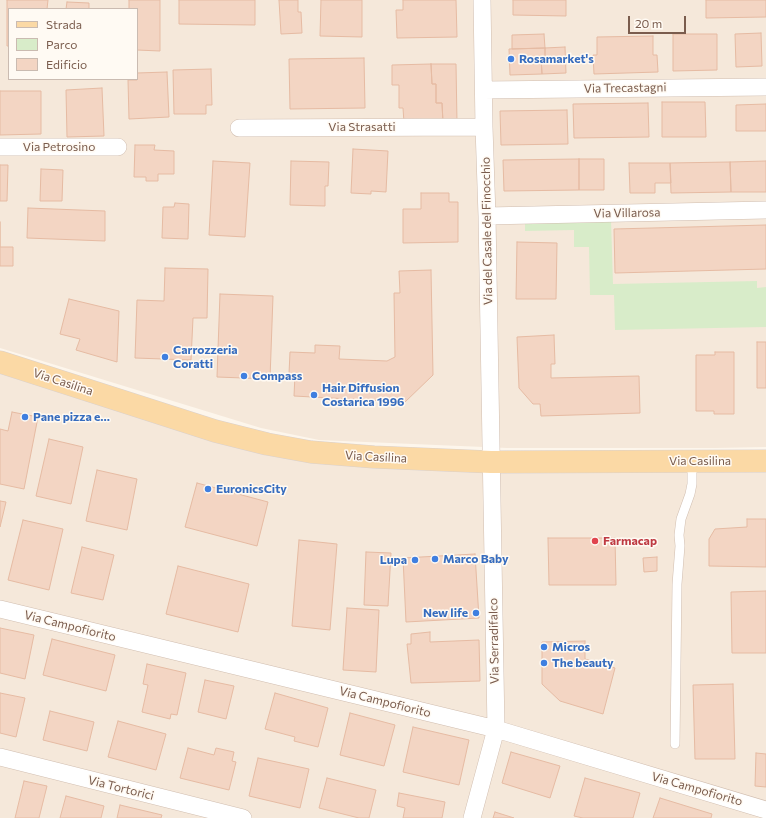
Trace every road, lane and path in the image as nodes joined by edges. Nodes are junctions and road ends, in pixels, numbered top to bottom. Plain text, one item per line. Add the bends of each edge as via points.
1 (482, 0) edge
2 (766, 87) edge
3 (484, 90) junction
4 (484, 127) junction
5 (239, 128) dead end
6 (0, 147) edge
7 (118, 147) dead end
8 (766, 210) edge
9 (487, 216) junction
10 (0, 362) edge
11 (766, 461) edge
12 (491, 462) junction
13 (692, 462) junction
14 (0, 608) edge
15 (496, 729) junction
16 (675, 744) dead end
17 (0, 757) edge
18 (766, 810) edge
19 (243, 818) edge
20 (472, 818) edge

1 - 3 street, Via del Casale del Finocchio
2 - 3 street, Via Trecastagni
3 - 4 street, Via del Casale del Finocchio
4 - 5 street, Via Strasatti
4 - 9 street, Via del Casale del Finocchio
6 - 7 street, Via Petrosino
8 - 9 street, Via Villarosa
9 - 12 street, Via del Casale del Finocchio
10 - 12 main road, Via Casilina via 205,428 267,444 311,452 367,457
11 - 13 main road, Via Casilina
12 - 13 main road, Via Casilina
12 - 15 street, Via Serradifalco
13 - 16 lane via 692,484 681,519 679,535
14 - 15 street, Via Campofiorito
15 - 18 street, Via Campofiorito
15 - 20 street, Via Serradifalco
17 - 19 street, Via Tortorici

